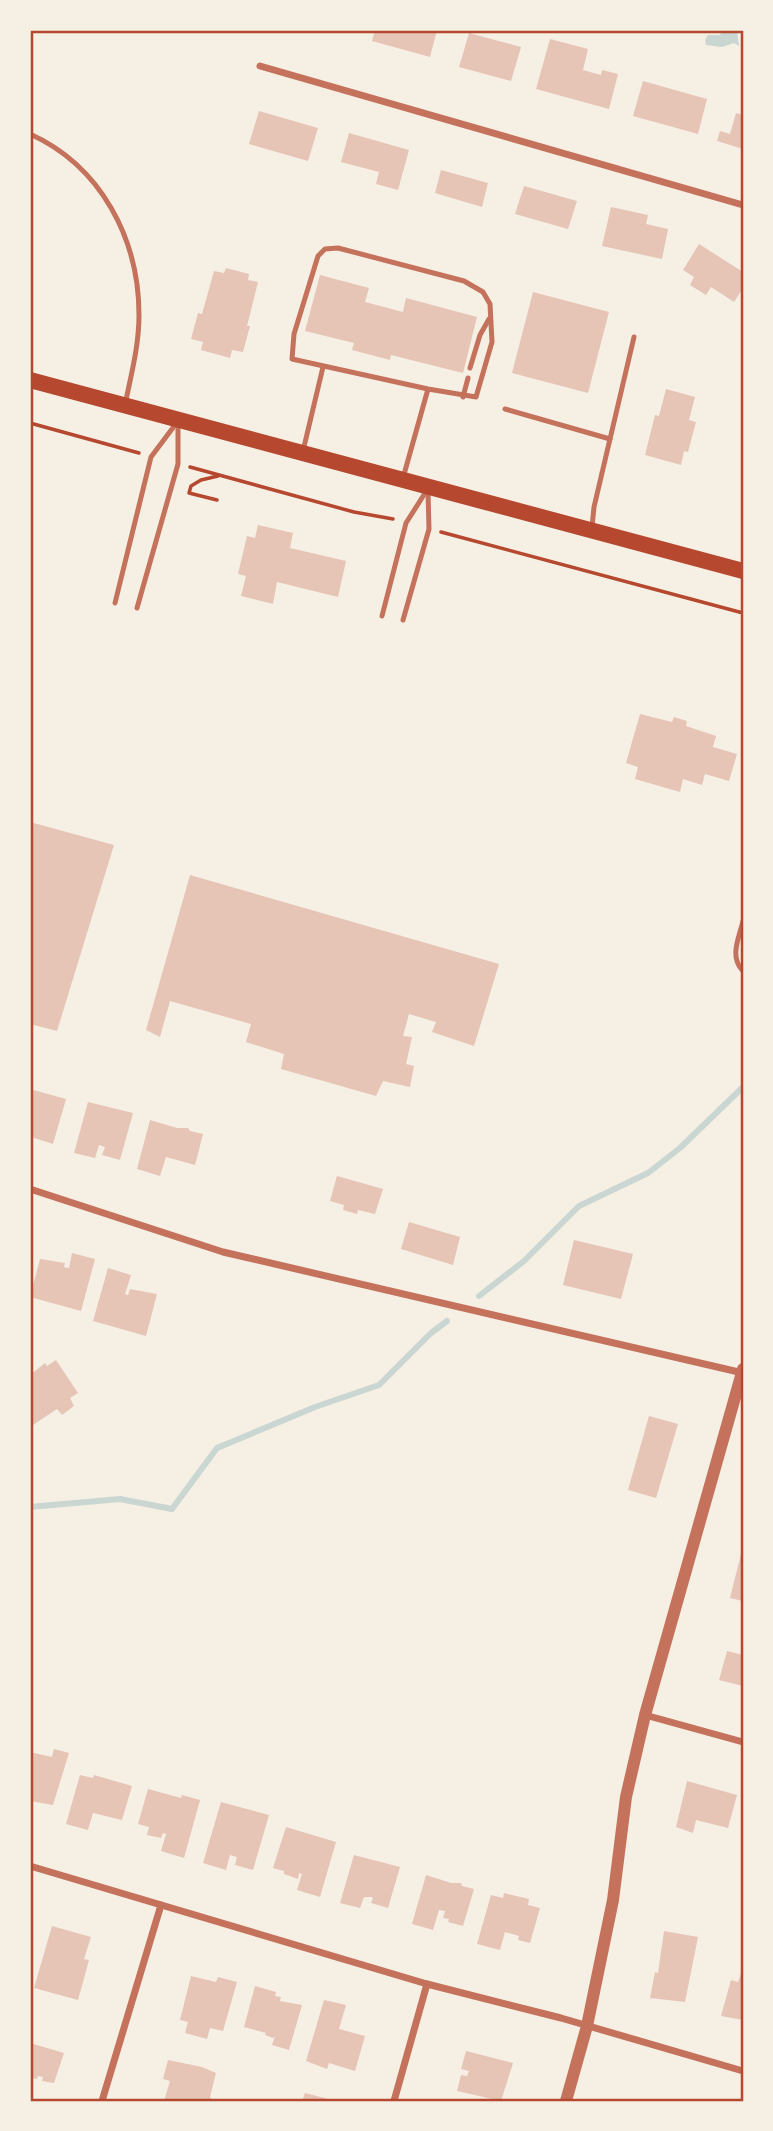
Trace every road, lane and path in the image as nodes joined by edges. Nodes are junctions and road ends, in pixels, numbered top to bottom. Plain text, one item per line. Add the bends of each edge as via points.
1 (260, 65) dead end
2 (30, 134) edge
3 (743, 205) edge
4 (491, 317) junction
5 (634, 337) dead end
6 (323, 368) junction
7 (470, 368) dead end
8 (468, 377) dead end
9 (30, 380) edge
10 (428, 390) junction
11 (463, 397) junction
12 (125, 405) junction
13 (505, 409) dead end
14 (178, 421) junction
15 (30, 423) edge
16 (610, 439) junction
17 (131, 451) dead end
18 (303, 454) junction
19 (209, 472) dead end
20 (220, 476) junction
21 (402, 481) junction
22 (428, 488) junction
23 (217, 500) dead end
24 (388, 518) dead end
25 (592, 530) junction
26 (451, 535) dead end
27 (743, 571) edge
28 (115, 603) dead end
29 (137, 608) dead end
30 (743, 613) edge
31 (382, 616) dead end
32 (403, 620) dead end
33 (743, 922) edge
34 (743, 971) edge
35 (30, 1189) edge
36 (743, 1372) edge
37 (645, 1715) junction
38 (743, 1742) edge
39 (30, 1866) edge
40 (161, 1905) junction
41 (428, 1984) junction
42 (587, 2026) junction
43 (743, 2071) edge
44 (102, 2101) edge
45 (394, 2101) edge
46 (566, 2101) edge

1 - 3 street
2 - 12 lane via 81,167 105,197 130,248 139,315
4 - 6 lane via 483,292 464,281 325,248 318,256 292,359
4 - 7 lane
4 - 11 lane via 492,342 476,397
5 - 16 lane
6 - 10 lane
6 - 18 lane
8 - 11 lane
9 - 12 main road
10 - 11 lane
10 - 21 lane
12 - 14 main road
13 - 16 lane
14 - 18 main road
14 - 28 lane via 151,457
14 - 29 lane via 178,464
15 - 17 path
16 - 25 lane
18 - 21 main road
19 - 20 path
20 - 23 path via 201,480 189,493
20 - 24 path
21 - 22 main road
22 - 25 main road
22 - 31 lane via 406,523
22 - 32 lane via 429,529
25 - 27 main road
26 - 30 path
33 - 34 lane via 736,961
35 - 36 street via 223,1252
36 - 37 street
37 - 38 street
37 - 42 street via 626,1797 613,1900
39 - 40 street
40 - 41 street
40 - 44 street
41 - 42 street
41 - 45 street
42 - 43 street
42 - 46 street

